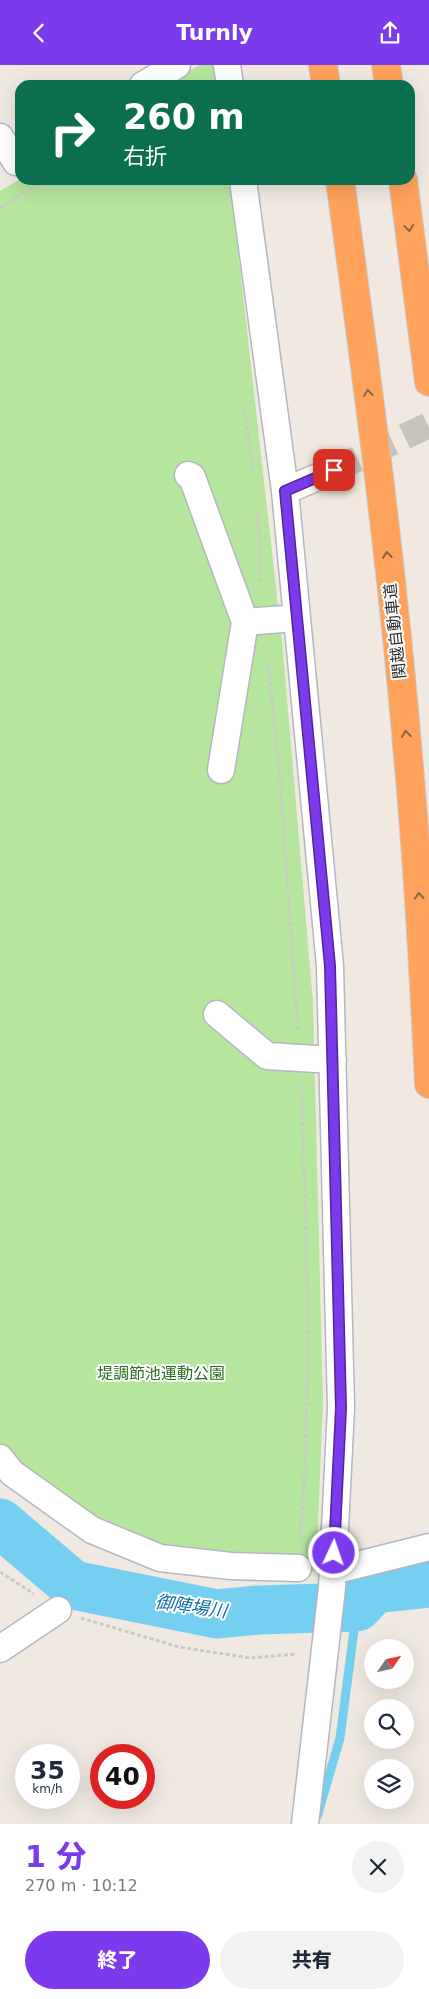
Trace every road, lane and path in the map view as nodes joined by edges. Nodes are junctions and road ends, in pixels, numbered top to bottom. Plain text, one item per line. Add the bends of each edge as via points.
1 (177, 65) edge
2 (228, 65) edge
3 (323, 65) edge
4 (386, 65) edge
5 (152, 80) edge
6 (230, 80) edge
7 (325, 80) edge
8 (388, 80) edge
9 (0, 137) edge
10 (12, 164) edge
11 (37, 185) edge
12 (244, 185) edge
13 (341, 185) edge
14 (404, 185) edge
15 (0, 208) edge
16 (429, 382) edge
17 (244, 402) dead end
18 (334, 470) tunnel mouth
19 (188, 475) dead end
20 (254, 476) dead end
21 (285, 491) junction
22 (257, 503) dead end
23 (297, 618) junction
24 (254, 622) junction
25 (221, 769) dead end
26 (217, 1014) dead end
27 (300, 1059) junction
28 (333, 1060) junction
29 (429, 1084) edge
30 (0, 1458) edge
31 (429, 1547) edge
32 (298, 1568) joint
33 (0, 1572) edge
34 (332, 1580) junction
35 (58, 1610) junction
36 (324, 1642) junction
37 (0, 1649) edge
38 (305, 1824) edge

1 - 5 street
2 - 6 street
3 - 7 highway
4 - 8 highway
9 - 10 street
11 - 15 path
12 - 21 street
29 -> 13 highway, 関越自動車道 via 408,755 366,374
14 -> 16 highway
17 - 20 path
18 - 21 street
19 - 24 street via 192,477
21 - 23 street
22 - 24 path
23 - 24 street
23 - 28 street via 330,966
24 - 25 street
24 - 27 path via 278,767
26 - 27 street via 267,1056
27 - 28 street
27 - 32 path via 306,1226 304,1482
28 - 34 street via 341,1408
30 - 32 street via 12,1473 92,1530 160,1558 231,1566
31 - 34 street
33 - 35 path
34 - 36 street
35 - 36 path via 179,1647 250,1658
35 - 37 street
36 - 38 street

